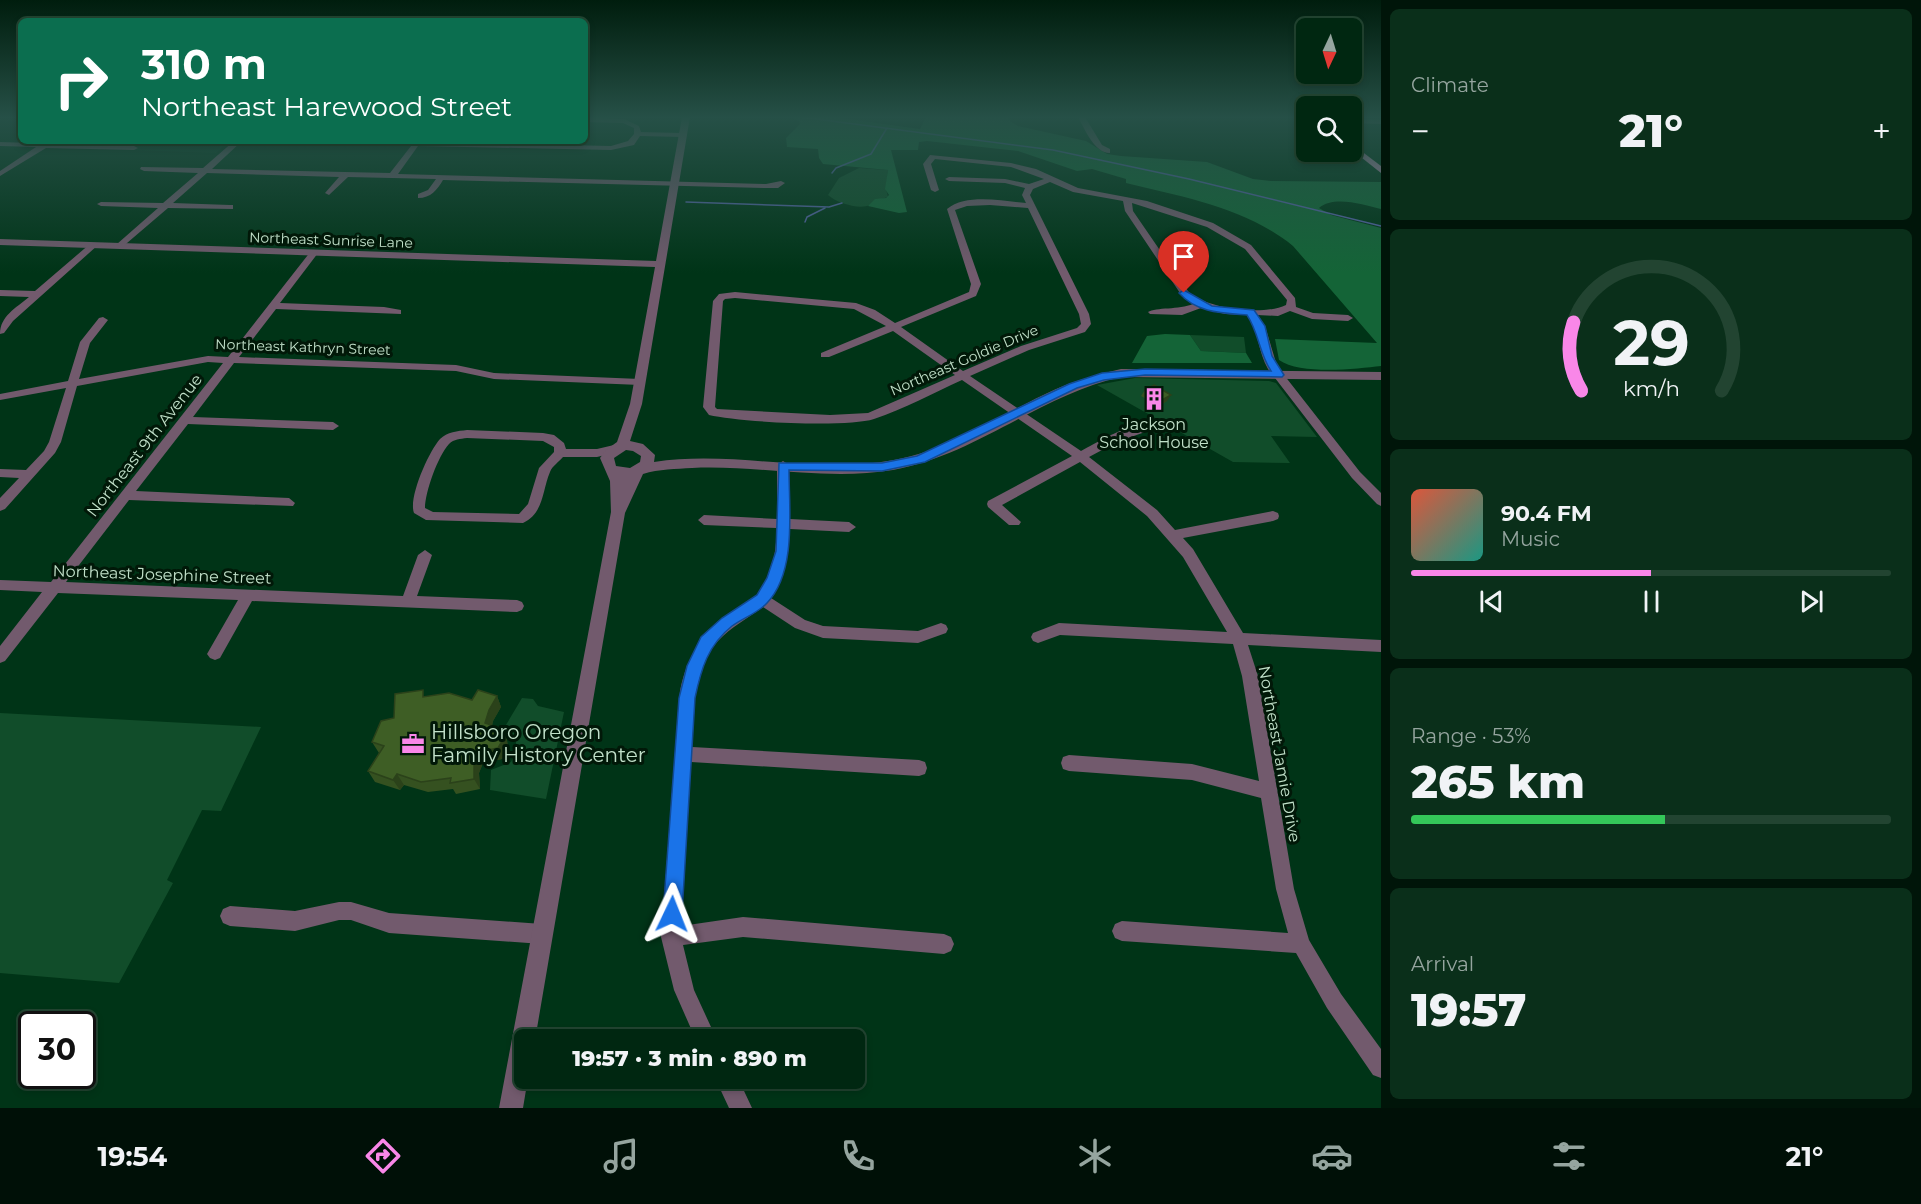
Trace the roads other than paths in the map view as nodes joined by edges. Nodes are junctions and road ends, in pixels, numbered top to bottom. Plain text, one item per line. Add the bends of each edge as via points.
1 (144, 169) dead end
2 (398, 169) edge
3 (677, 169) edge
4 (928, 169) edge
5 (1025, 169) edge
6 (205, 170) junction
7 (346, 174) junction
8 (393, 176) junction
9 (441, 177) junction
10 (949, 178) dead end
11 (1050, 179) junction
12 (781, 183) dead end
13 (675, 184) junction
14 (1030, 187) junction
15 (935, 190) dead end
16 (329, 193) dead end
17 (421, 196) dead end
18 (1127, 199) junction
19 (101, 204) dead end
20 (166, 206) junction
21 (1031, 206) junction
22 (230, 207) dead end
23 (0, 242) edge
24 (94, 245) junction
25 (120, 246) junction
26 (314, 253) junction
27 (661, 264) junction
28 (0, 292) edge
29 (38, 294) junction
30 (1201, 305) junction
31 (272, 306) junction
32 (1290, 308) junction
33 (399, 312) dead end
34 (1153, 312) dead end
35 (1250, 312) junction
36 (1348, 318) dead end
37 (103, 320) dead end
38 (894, 327) junction
39 (0, 331) edge
40 (825, 355) dead end
41 (232, 359) junction
42 (540, 365) dead end
43 (1278, 375) junction
44 (963, 376) junction
45 (1381, 376) edge
46 (536, 378) junction
47 (640, 382) junction
48 (73, 383) junction
49 (0, 397) edge
50 (636, 404) junction
51 (713, 412) joint
52 (1017, 414) junction
53 (184, 420) junction
54 (333, 426) dead end
55 (1141, 429) dead end
56 (617, 448) junction
57 (645, 451) junction
58 (560, 453) junction
59 (1082, 457) junction
60 (696, 462) junction
61 (783, 465) junction
62 (610, 468) junction
63 (638, 471) junction
64 (0, 473) edge
65 (29, 474) junction
66 (126, 495) junction
67 (1381, 501) edge
68 (289, 503) dead end
69 (0, 506) edge
70 (618, 512) junction
71 (1273, 516) dead end
72 (704, 520) dead end
73 (1014, 522) dead end
74 (783, 525) junction
75 (849, 527) dead end
76 (1174, 535) junction
77 (426, 555) dead end
78 (0, 585) edge
79 (54, 588) junction
80 (248, 595) junction
81 (762, 599) junction
82 (408, 601) junction
83 (517, 606) dead end
84 (941, 629) dead end
85 (1038, 637) dead end
86 (1238, 638) junction
87 (1381, 646) edge
88 (215, 654) dead end
89 (0, 657) edge
90 (683, 754) junction
91 (1069, 762) dead end
92 (919, 768) dead end
93 (1268, 791) junction
94 (230, 916) dead end
95 (1122, 931) dead end
96 (542, 934) junction
97 (671, 937) junction
98 (944, 944) dead end
99 (1301, 944) junction
100 (701, 1029) edge
101 (1381, 1067) edge
102 (732, 1089) edge
103 (511, 1108) edge
104 (741, 1108) edge

1 - 6 street
2 - 8 street
3 - 13 street
4 - 15 street
5 - 11 street
6 - 7 street
6 - 20 street
7 - 8 street
7 - 16 street
8 - 9 street
9 - 13 street
9 - 17 street via 431,192
10 - 14 street via 1005,181
11 - 14 street
11 - 18 street via 1085,192
12 - 13 street
13 - 27 street
14 - 21 street, Northeast Goldie Drive via 1026,195
18 - 30 street via 1128,210 1184,293
18 - 32 street via 1210,225 1241,242 1291,298
19 - 20 street
20 - 22 street
20 - 25 street
21 - 38 street via 963,204 951,210 976,291
21 - 44 street, Northeast Goldie Drive via 1086,324 1074,333 1025,348
23 - 24 street, Northeast Sunrise Lane
24 - 25 street, Northeast Sunrise Lane
24 - 29 street
25 - 26 street, Northeast Sunrise Lane
26 - 27 street, Northeast Sunrise Lane
26 - 31 street, Northeast 9th Avenue
27 - 47 street
28 - 29 street
29 - 39 street
30 - 34 street via 1182,312
30 - 35 street
31 - 33 street
31 - 41 street, Northeast 9th Avenue
32 - 35 street via 1275,313
32 - 36 street via 1312,316
35 - 43 street via 1260,326 1267,356
37 - 48 street via 85,342
38 - 40 street
38 - 44 street, Northeast Jamie Drive
38 - 51 street, Northeast Jamie Drive via 856,306 722,297 718,301 710,404
41 - 46 street, Northeast Kathryn Street via 456,368
41 - 48 street, Northeast Kathryn Street via 203,360
41 - 53 street, Northeast 9th Avenue
42 - 46 street
43 - 45 street
43 - 52 street via 1112,375 1080,383
43 - 67 street
44 - 51 street, Northeast Goldie Drive via 862,417 830,419
44 - 52 street, Northeast Jamie Drive
46 - 47 street, Northeast Kathryn Street
47 - 50 street
48 - 49 street, Northeast Kathryn Street
48 - 65 street via 55,442
50 - 56 street via 627,436
50 - 57 street via 639,441
52 - 59 street, Northeast Jamie Drive
52 - 61 street via 937,453 902,464
53 - 54 street
53 - 66 street, Northeast 9th Avenue
55 - 59 street
56 - 57 street via 633,446
56 - 58 street via 597,453
56 - 62 street via 607,458
57 - 60 street
57 - 63 street via 648,459
58 - 58 street via 560,446 550,438 457,435 441,446 417,507 431,517 518,520 534,506 545,468
58 - 62 street
59 - 73 street via 993,504
59 - 76 street, Northeast Jamie Drive via 1133,496
60 - 61 street
60 - 63 street via 657,465
61 - 74 street
62 - 63 street via 623,473
62 - 70 street via 618,484
63 - 70 street via 630,480 625,503
64 - 65 street
65 - 69 street
66 - 68 street
66 - 79 street, Northeast 9th Avenue
70 - 96 street
71 - 76 street
72 - 74 street
74 - 75 street
74 - 81 street via 783,551
76 - 86 street, Northeast Jamie Drive via 1201,572
77 - 82 street
78 - 79 street, Northeast Josephine Street
79 - 80 street, Northeast Josephine Street
79 - 89 street, Northeast 9th Avenue
80 - 82 street, Northeast Josephine Street
80 - 88 street
81 - 84 street via 800,624 823,632 918,637
81 - 90 street via 707,641 694,666
82 - 83 street, Northeast Josephine Street
85 - 86 street via 1059,628
86 - 87 street
86 - 93 street, Northeast Jamie Drive via 1250,676
90 - 92 street
90 - 97 street
91 - 93 street via 1192,772
93 - 99 street, Northeast Jamie Drive via 1284,889
94 - 96 street via 295,921 351,911 388,923
95 - 99 street
96 - 103 street
97 - 98 street via 743,927
97 - 100 street via 678,975
99 - 101 street, Northeast Jamie Drive via 1334,1001
102 - 104 street

